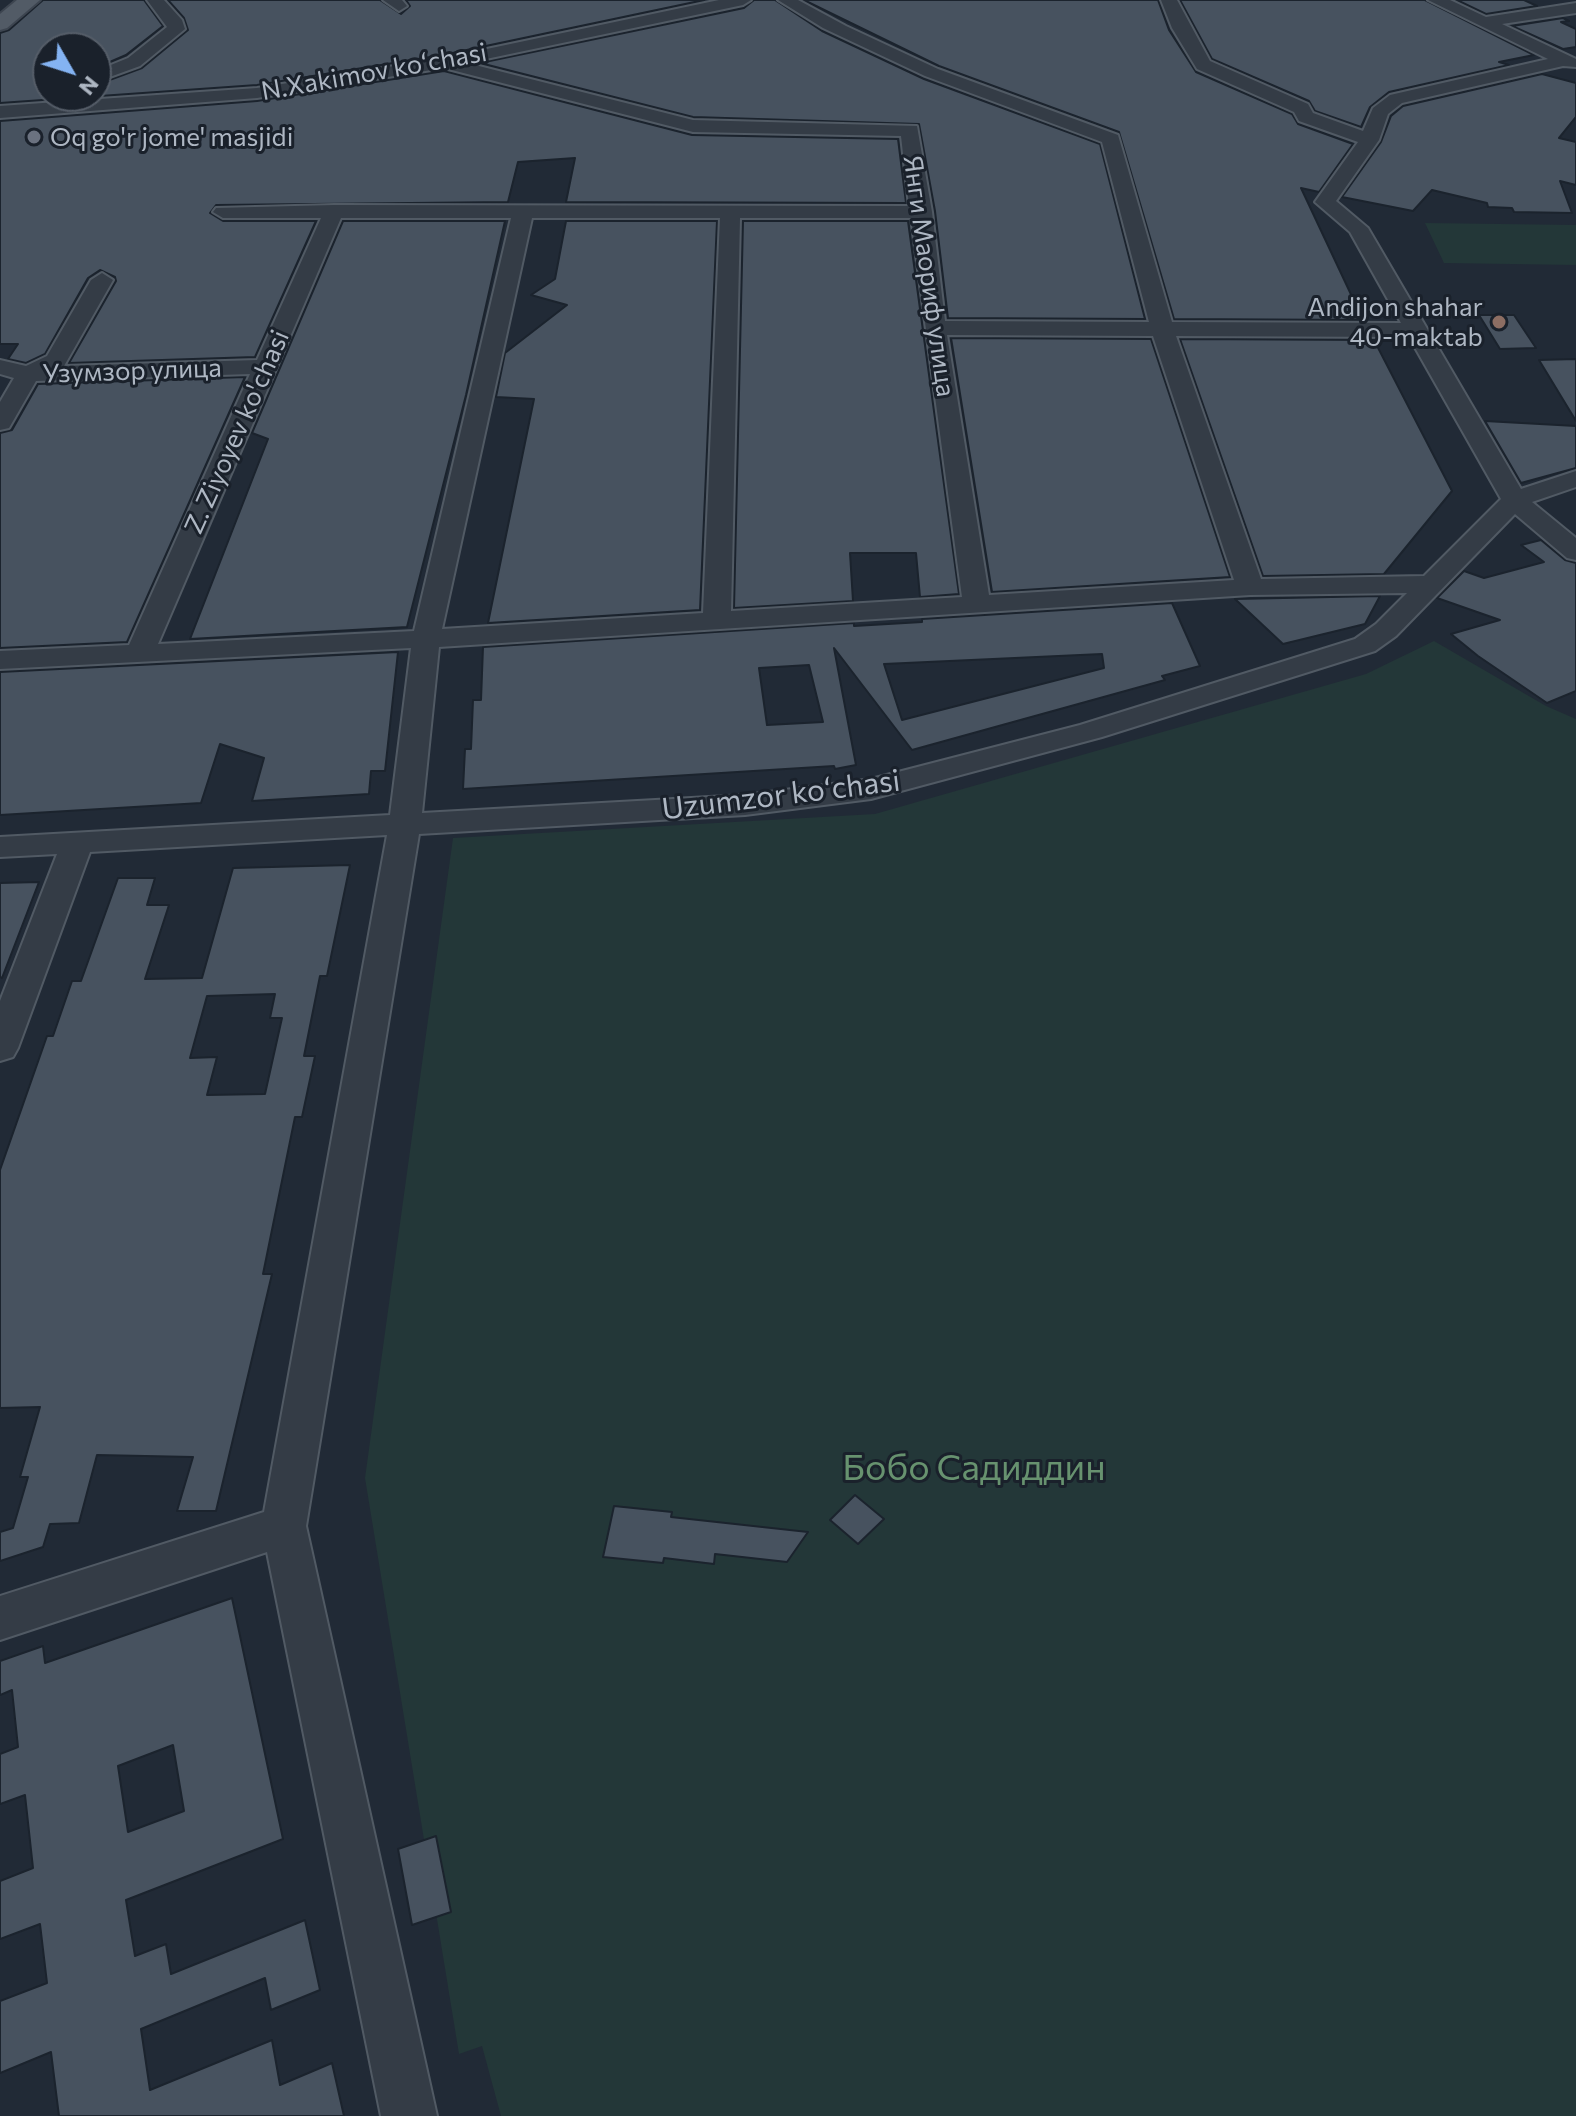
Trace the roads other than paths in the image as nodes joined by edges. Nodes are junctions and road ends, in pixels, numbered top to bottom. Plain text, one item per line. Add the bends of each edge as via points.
1 (30, 0) edge
2 (155, 0) edge
3 (743, 0) edge
4 (786, 0) edge
5 (1169, 0) edge
6 (1436, 0) edge
7 (1576, 8) edge
8 (1484, 22) junction
9 (0, 24) edge
10 (444, 63) junction
11 (1569, 63) edge
12 (112, 71) edge
13 (0, 112) edge
14 (1369, 140) junction
15 (334, 211) junction
16 (523, 211) junction
17 (223, 212) dead end
18 (922, 212) junction
19 (730, 213) junction
20 (102, 280) dead end
21 (935, 328) junction
22 (1414, 330) junction
23 (1163, 331) junction
24 (0, 367) edge
25 (265, 367) junction
26 (28, 374) junction
27 (0, 423) edge
28 (1576, 479) edge
29 (1514, 500) junction
30 (1576, 552) edge
31 (1429, 584) junction
32 (1250, 587) junction
33 (977, 606) junction
34 (717, 620) junction
35 (426, 639) junction
36 (140, 652) junction
37 (0, 660) edge
38 (405, 825) junction
39 (77, 843) junction
40 (0, 847) edge
41 (0, 1048) edge
42 (284, 1526) junction
43 (0, 1618) edge
44 (409, 2116) edge

1 - 9 main road
2 - 12 street via 176,29 134,62
3 - 10 street, N.Xakimov koʻchasi
4 - 23 street via 993,99 1111,139
5 - 14 street via 1203,65 1301,108 1306,117
6 - 8 street
7 - 8 street
8 - 11 street
10 - 13 street, N.Xakimov koʻchasi via 257,93
10 - 18 street, Янги Маориф улица via 693,126 910,130
11 - 14 street via 1396,99 1380,112
14 - 22 street via 1325,202 1358,228
15 - 16 street
15 - 17 street
15 - 25 street, Z. Ziyoyev ko'chasi
16 - 19 street
16 - 35 street
18 - 19 street
18 - 21 street, Янги Маориф улица
19 - 34 street
20 - 26 street via 56,361
21 - 23 street
21 - 33 street, Янги Маориф улица
22 - 23 street
22 - 29 street
23 - 32 street
24 - 26 street, Узумзор улица
25 - 26 street, Узумзор улица
25 - 36 street, Z. Ziyoyev ko'chasi
26 - 27 street
28 - 29 street, Uzumzor koʻchasi
29 - 30 street
29 - 31 street, Uzumzor koʻchasi
31 - 32 street
31 - 38 street, Uzumzor koʻchasi via 1386,630 1351,651 932,775 871,789 745,805
32 - 33 street
33 - 34 street
34 - 35 street
35 - 36 street
35 - 38 street
36 - 37 street
38 - 39 street, Uzumzor koʻchasi
38 - 42 street
39 - 40 street, Uzumzor koʻchasi
39 - 41 street
42 - 43 street
42 - 44 street

